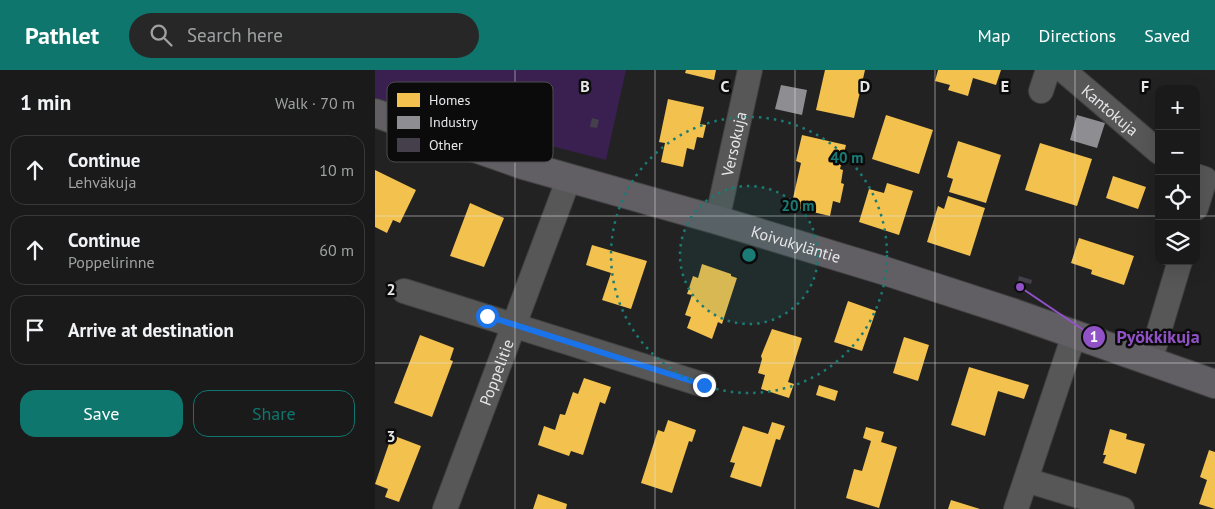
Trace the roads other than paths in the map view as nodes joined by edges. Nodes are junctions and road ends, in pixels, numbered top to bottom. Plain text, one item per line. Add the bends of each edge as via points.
1 (750, 70) edge
2 (1063, 70) edge
3 (375, 113) edge
4 (387, 117) edge
5 (1155, 149) edge
6 (514, 162) edge
7 (1205, 175) edge
8 (569, 178) junction
9 (1200, 193) edge
10 (717, 220) junction
11 (1179, 265) edge
12 (404, 291) dead end
13 (514, 325) junction
14 (1074, 335) junction
15 (1150, 361) junction
16 (1215, 384) edge
17 (704, 385) dead end
18 (1026, 480) junction
19 (445, 509) edge
20 (1016, 509) edge
21 (1122, 509) edge

1 - 10 street, Versokuja
2 - 5 street, Kantokuja
3 - 4 main road, Koivukyläntie
6 - 8 main road, Koivukyläntie
7 - 9 street
8 - 10 main road, Koivukyläntie
8 - 13 street, Poppelitie
10 - 14 main road, Koivukyläntie via 882,270
11 - 15 street
12 - 13 street
13 - 17 street
13 - 19 street, Poppelitie
14 - 15 main road, Koivukyläntie
14 - 18 street
15 - 16 main road, Koivukyläntie
18 - 20 street
18 - 21 street

